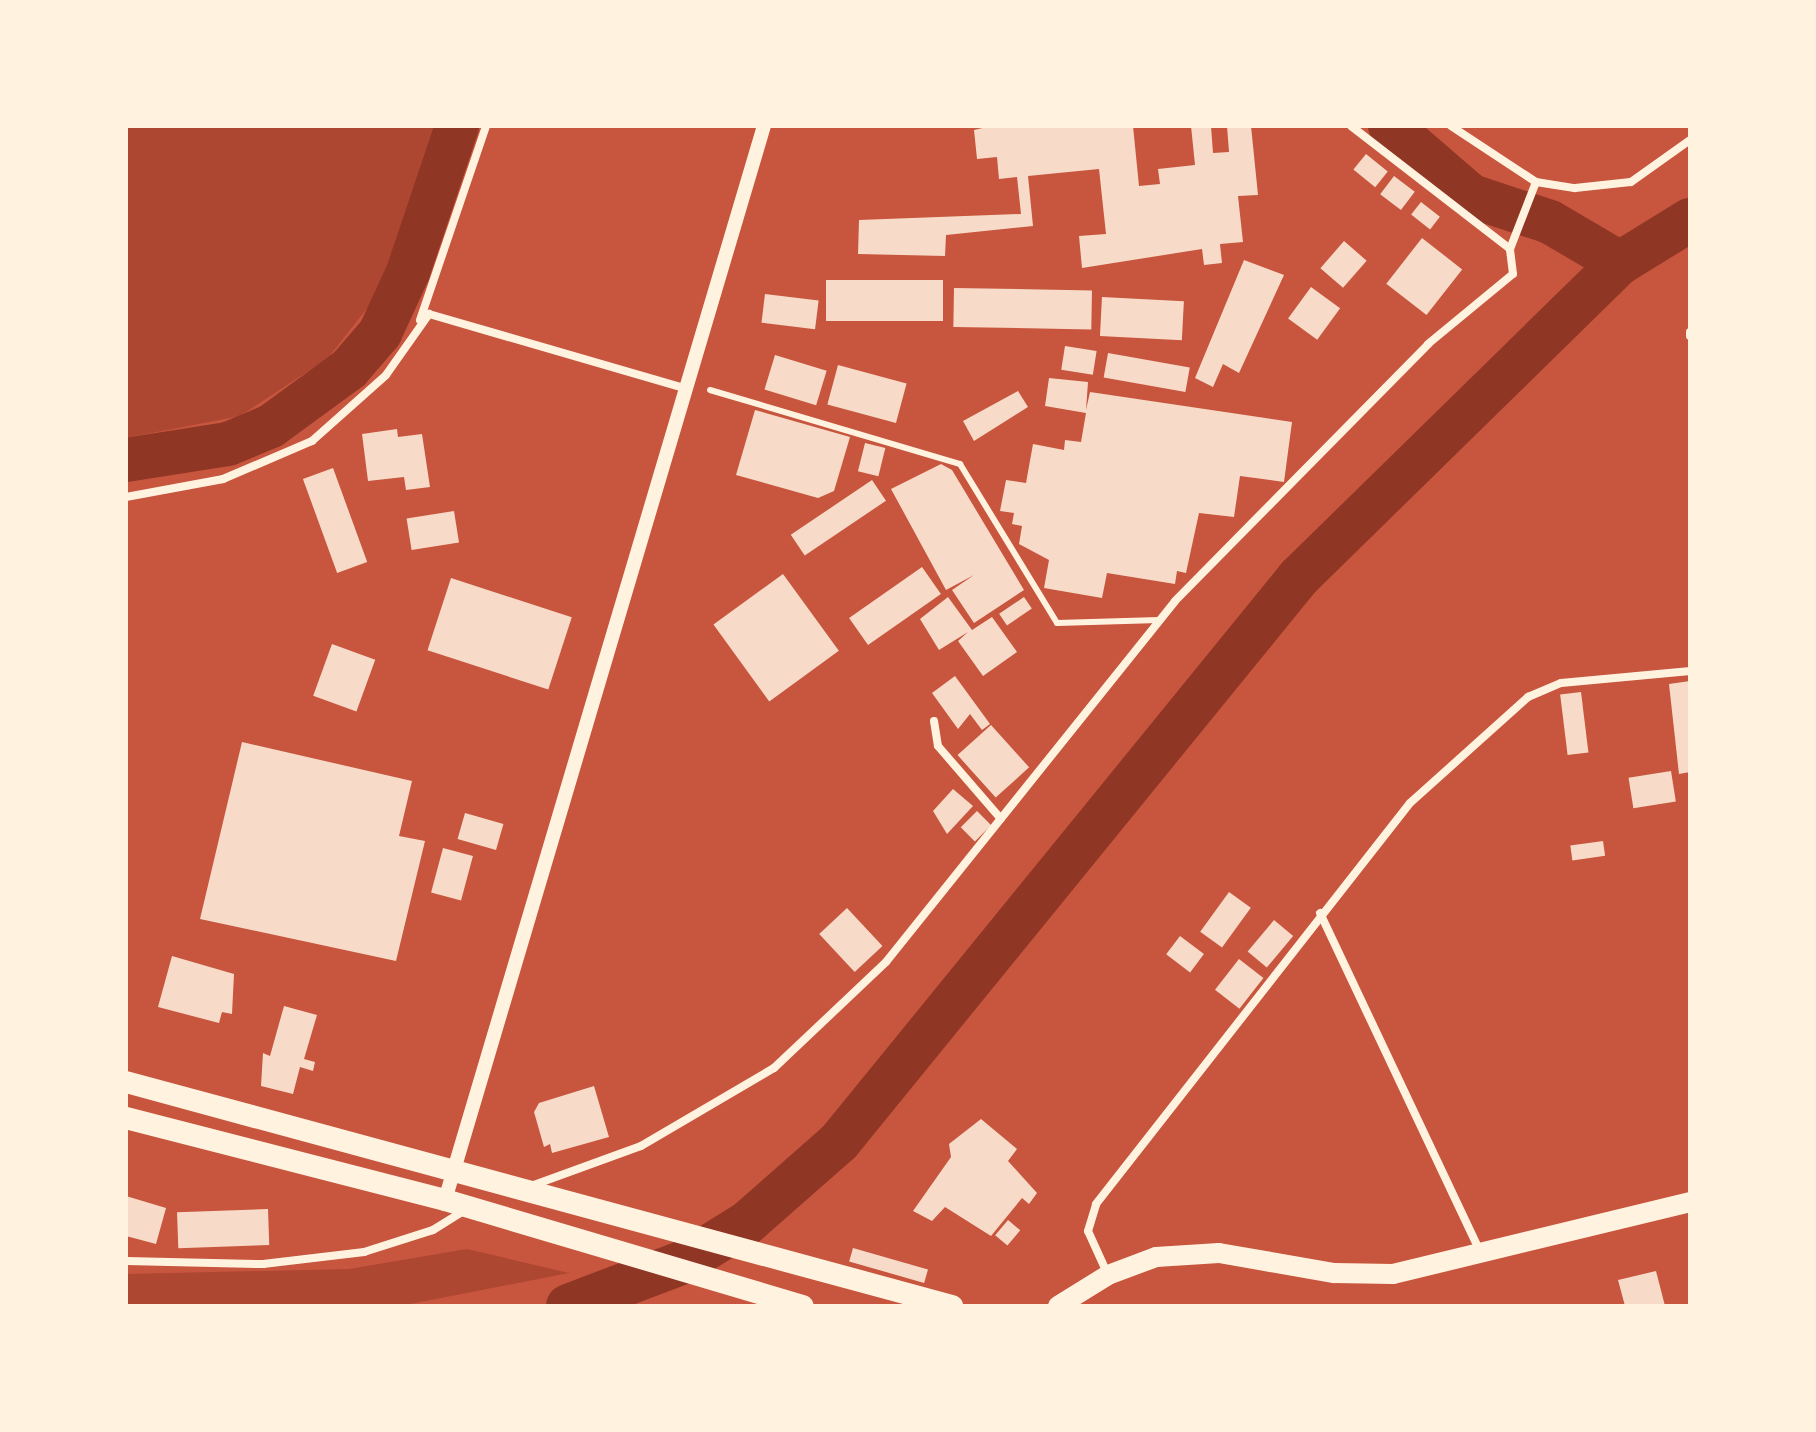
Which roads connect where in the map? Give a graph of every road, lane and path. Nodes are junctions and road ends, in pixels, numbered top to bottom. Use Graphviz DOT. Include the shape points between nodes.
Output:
graph roads {
  1 [pos="486,126"];
  2 [pos="764,126"];
  3 [pos="1351,126"];
  4 [pos="1451,126"];
  5 [pos="1690,140"];
  6 [pos="1536,182"];
  7 [pos="1511,246"];
  8 [pos="420,321"];
  9 [pos="684,388"];
  10 [pos="710,390"];
  11 [pos="126,497"];
  12 [pos="1159,620"];
  13 [pos="1690,671"];
  14 [pos="934,721"];
  15 [pos="1001,819"];
  16 [pos="1320,913"];
  17 [pos="126,1082"];
  18 [pos="126,1118"];
  19 [pos="454,1167"];
  20 [pos="534,1191"];
  21 [pos="445,1200"];
  22 [pos="1690,1202"];
  23 [pos="469,1207"];
  24 [pos="1483,1257"];
  25 [pos="126,1261"];
  26 [pos="1108,1275"];
  27 [pos="803,1306"];
  28 [pos="952,1306"];
  29 [pos="1058,1306"];
  1 -- 8 [label="street"];
  2 -- 9 [label="street"];
  3 -- 7 [label="street"];
  4 -- 6 [label="street"];
  5 -- 6 [label="street" via="1631,182 1575,188"];
  6 -- 7 [label="street"];
  7 -- 12 [label="street" via="1513,274 1428,344"];
  8 -- 9 [label="street" via="444,313"];
  8 -- 11 [label="street" via="386,375 312,441 223,479"];
  9 -- 19 [label="street"];
  10 -- 12 [label="lane" via="960,464 1057,623"];
  12 -- 15 [label="street"];
  13 -- 16 [label="street" via="1561,683 1528,697 1410,803"];
  14 -- 15 [label="street" via="938,746"];
  15 -- 20 [label="street" via="886,962 774,1068 641,1146"];
  16 -- 24 [label="street"];
  16 -- 26 [label="street" via="1096,1204 1088,1231"];
  17 -- 19 [label="highway"];
  18 -- 21 [label="highway"];
  19 -- 20 [label="highway"];
  19 -- 21 [label="street"];
  20 -- 28 [label="highway"];
  21 -- 23 [label="highway"];
  22 -- 24 [label="main road"];
  23 -- 25 [label="street" via="433,1230 364,1252 263,1264"];
  23 -- 27 [label="highway"];
  24 -- 26 [label="main road" via="1364,1275 1199,1252"];
  26 -- 29 [label="main road"];
}
